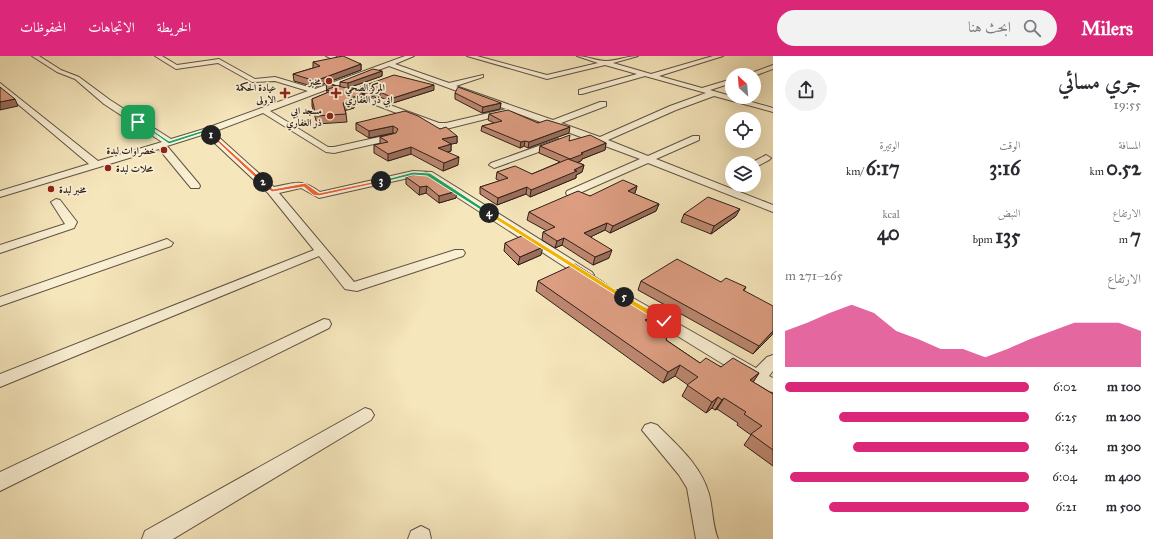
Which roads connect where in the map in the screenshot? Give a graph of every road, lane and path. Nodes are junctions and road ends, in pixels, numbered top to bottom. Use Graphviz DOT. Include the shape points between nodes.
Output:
graph roads {
  1 [pos="34,56"];
  2 [pos="158,56"];
  3 [pos="329,56"];
  4 [pos="411,56"];
  5 [pos="470,56"];
  6 [pos="580,56"];
  7 [pos="635,56"];
  8 [pos="720,56"];
  9 [pos="337,59"];
  10 [pos="388,64"];
  11 [pos="606,64"];
  12 [pos="773,67"];
  13 [pos="406,71"];
  14 [pos="761,71"];
  15 [pos="647,75"];
  16 [pos="392,76"];
  17 [pos="481,76"];
  18 [pos="725,83"];
  19 [pos="0,85"];
  20 [pos="447,86"];
  21 [pos="327,87"];
  22 [pos="703,90"];
  23 [pos="315,91"];
  24 [pos="582,92"];
  25 [pos="714,93"];
  26 [pos="773,102"];
  27 [pos="603,104"];
  28 [pos="761,107"];
  29 [pos="514,109"];
  30 [pos="263,110"];
  31 [pos="773,110"];
  32 [pos="553,123"];
  33 [pos="207,131"];
  34 [pos="582,133"];
  35 [pos="393,137"];
  36 [pos="696,138"];
  37 [pos="600,140"];
  38 [pos="165,144"];
  39 [pos="766,158"];
  40 [pos="648,159"];
  41 [pos="761,161"];
  42 [pos="98,165"];
  43 [pos="494,165"];
  44 [pos="725,183"];
  45 [pos="195,186"];
  46 [pos="719,187"];
  47 [pos="272,191"];
  48 [pos="571,193"];
  49 [pos="0,194"];
  50 [pos="56,202"];
  51 [pos="773,209"];
  52 [pos="167,243"];
  53 [pos="0,249"];
  54 [pos="321,251"];
  55 [pos="459,253"];
  56 [pos="596,281"];
  57 [pos="610,289"];
  58 [pos="0,302"];
  59 [pos="324,324"];
  60 [pos="773,361"];
  61 [pos="758,377"];
  62 [pos="0,381"];
  63 [pos="773,386"];
  64 [pos="365,415"];
  65 [pos="651,430"];
  66 [pos="0,482"];
  67 [pos="153,539"];
  68 [pos="707,539"];
  1 -- 38 [label="street" via="77,78"];
  2 -- 23 [label="street" via="176,67 222,61 254,81 274,79"];
  3 -- 9 [label="street"];
  4 -- 10 [label="street"];
  5 -- 11 [label="street" via="547,78"];
  6 -- 11 [label="street"];
  7 -- 11 [label="street"];
  8 -- 15 [label="street"];
  10 -- 13 [label="street"];
  10 -- 21 [label="street"];
  11 -- 15 [label="street"];
  12 -- 14 [label="street"];
  13 -- 16 [label="street"];
  13 -- 20 [label="street"];
  15 -- 22 [label="street"];
  15 -- 24 [label="street"];
  17 -- 20 [label="street"];
  18 -- 22 [label="street"];
  19 -- 42 [label="street"];
  20 -- 29 [label="street"];
  21 -- 23 [label="street"];
  21 -- 29 [label="street" via="352,91 438,126"];
  22 -- 25 [label="street"];
  23 -- 30 [label="street"];
  25 -- 28 [label="street"];
  25 -- 37 [label="street"];
  26 -- 28 [label="street"];
  27 -- 32 [label="street"];
  28 -- 31 [label="street"];
  29 -- 32 [label="street"];
  30 -- 33 [label="street"];
  30 -- 35 [label="street" via="326,149 334,150"];
  32 -- 34 [label="street"];
  33 -- 38 [label="street"];
  33 -- 47 [label="street"];
  34 -- 37 [label="street"];
  34 -- 43 [label="street"];
  36 -- 40 [label="street"];
  37 -- 40 [label="street"];
  38 -- 42 [label="street"];
  38 -- 45 [label="street"];
  39 -- 41 [label="street"];
  40 -- 46 [label="street"];
  40 -- 48 [label="street"];
  42 -- 49 [label="street"];
  44 -- 46 [label="street"];
  46 -- 51 [label="street"];
  47 -- 54 [label="street"];
  47 -- 56 [label="street" via="301,185 319,195 413,174 428,174"];
  50 -- 53 [label="street" via="71,222 70,226"];
  52 -- 58 [label="street"];
  54 -- 55 [label="street" via="353,287"];
  54 -- 62 [label="street"];
  57 -- 61 [label="street"];
  59 -- 66 [label="street"];
  60 -- 61 [label="street"];
  61 -- 63 [label="street"];
  64 -- 67 [label="street"];
  65 -- 68 [label="street" via="694,481 699,494 702,526"];
}
